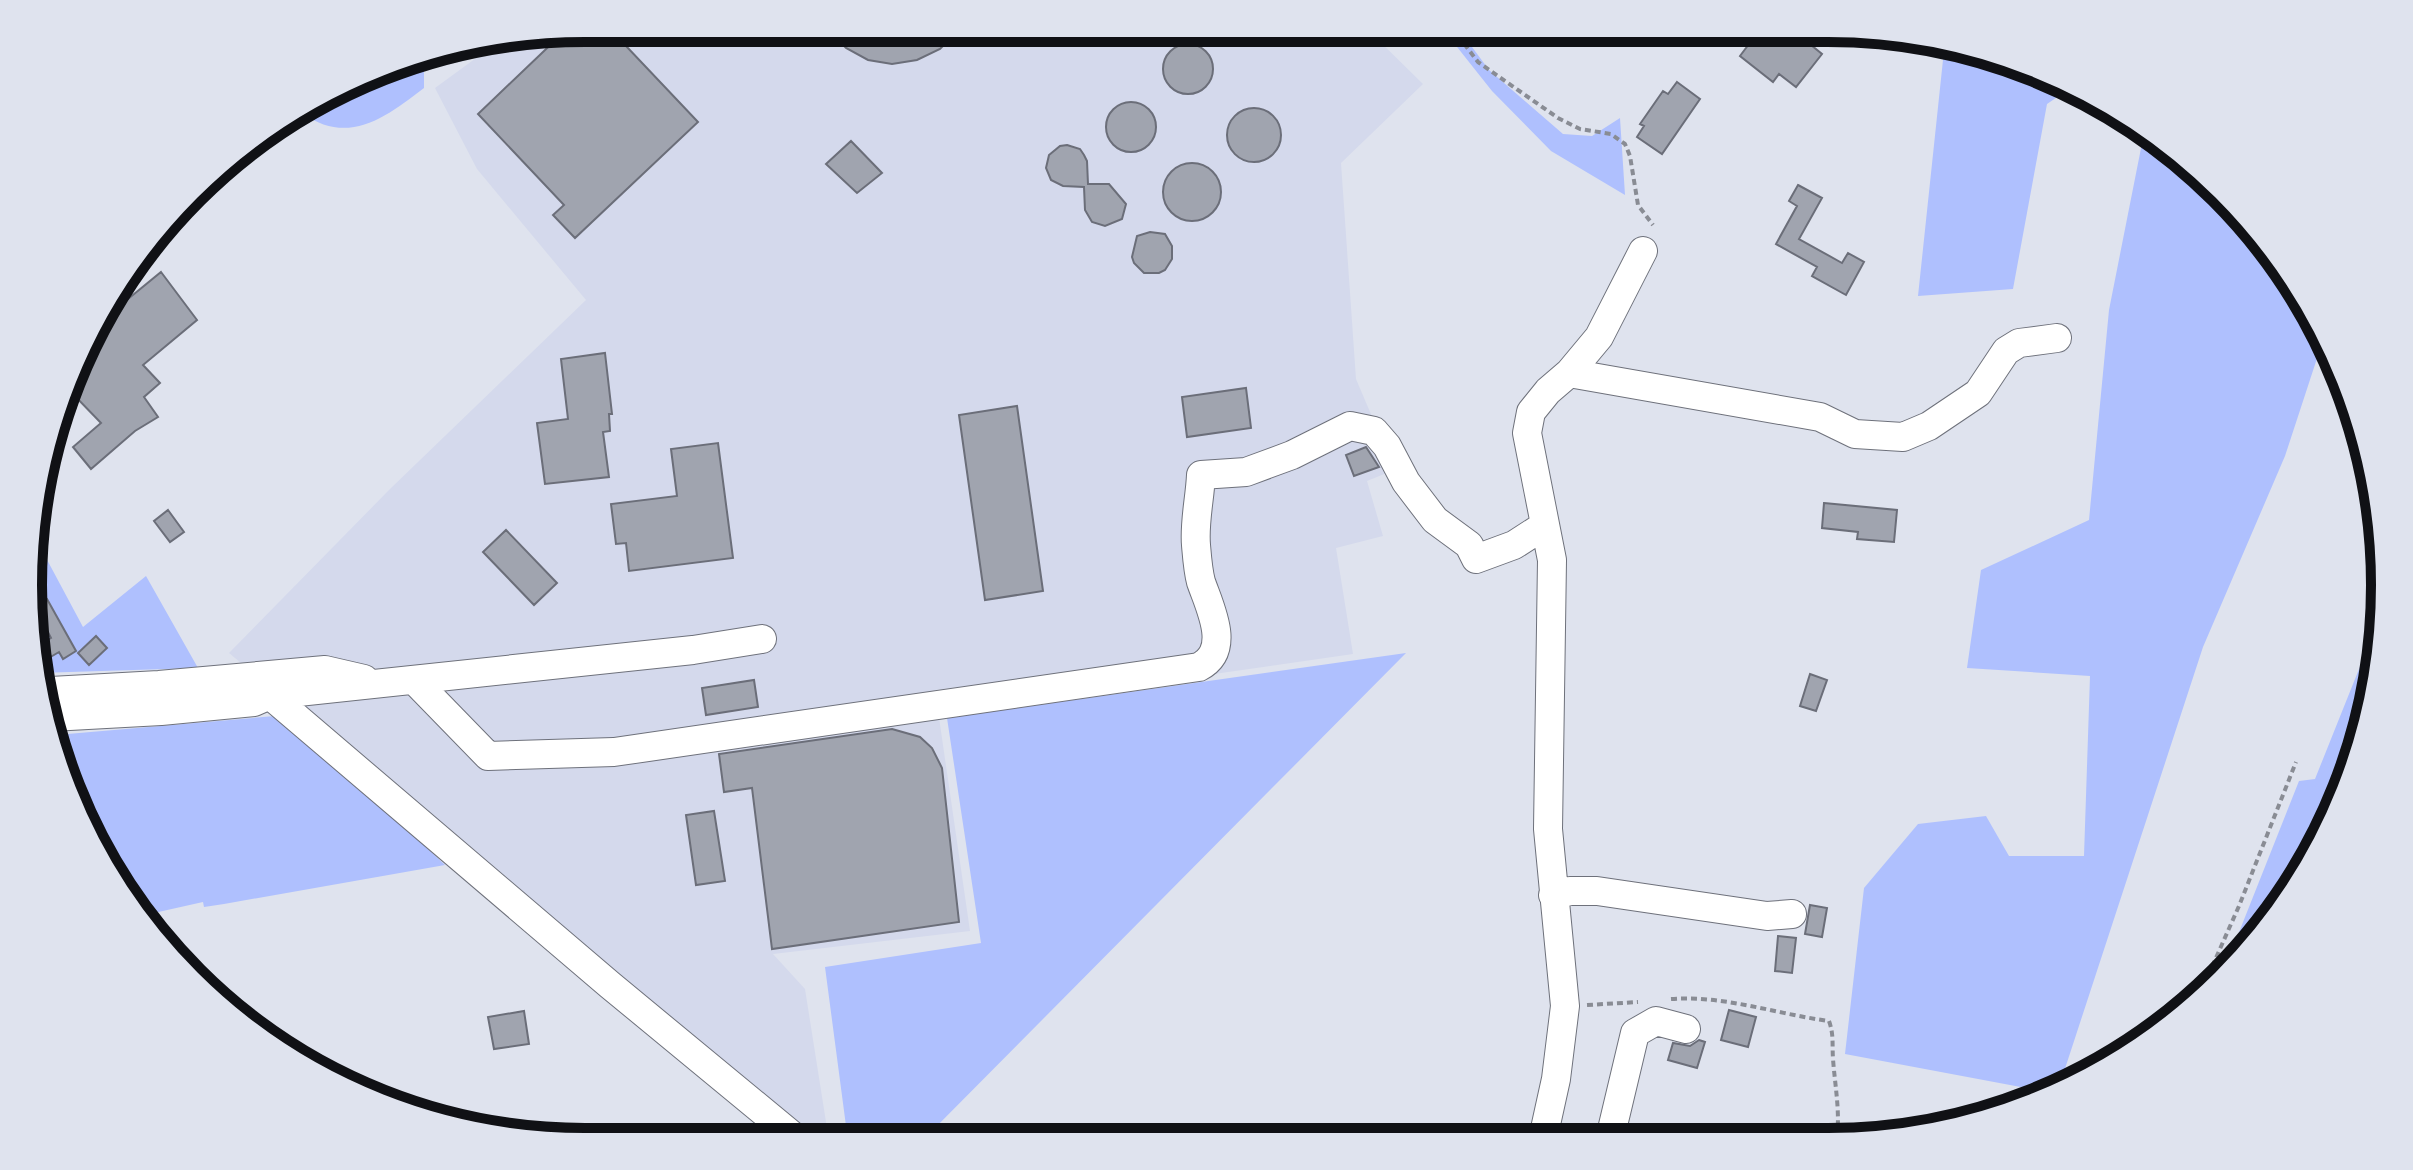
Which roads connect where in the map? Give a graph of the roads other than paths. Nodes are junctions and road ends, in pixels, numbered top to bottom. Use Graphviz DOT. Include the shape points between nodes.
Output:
graph roads {
  1 [pos="1643,251"];
  2 [pos="2057,338"];
  3 [pos="1569,373"];
  4 [pos="1545,525"];
  5 [pos="762,639"];
  6 [pos="415,681"];
  7 [pos="383,684"];
  8 [pos="52,691"];
  9 [pos="270,695"];
  10 [pos="59,717"];
  11 [pos="1553,895"];
  12 [pos="1792,914"];
  13 [pos="1686,1029"];
  14 [pos="783,1128"];
  15 [pos="1545,1128"];
  16 [pos="1612,1128"];
  1 -- 3 [label="street" via="1599,337"];
  2 -- 3 [label="street" via="2019,343 2006,351 1978,393 1903,437 1855,434 1820,417"];
  3 -- 4 [label="street" via="1531,412 1527,433"];
  4 -- 6 [label="street" via="1514,545 1476,559 1469,545 1435,520 1374,431 1350,426 1246,472 1201,475 1195,541 1217,635 1209,662 1199,667 614,752 488,756"];
  4 -- 11 [label="street" via="1552,574 1548,829"];
  5 -- 6 [label="street"];
  6 -- 7 [label="street"];
  7 -- 8 [label="street" via="325,670"];
  7 -- 9 [label="street"];
  9 -- 10 [label="street" via="254,702"];
  9 -- 14 [label="street"];
  11 -- 12 [label="street" via="1597,891 1767,916"];
  11 -- 15 [label="street" via="1565,1006"];
  13 -- 16 [label="street" via="1656,1021 1635,1033"];
}
